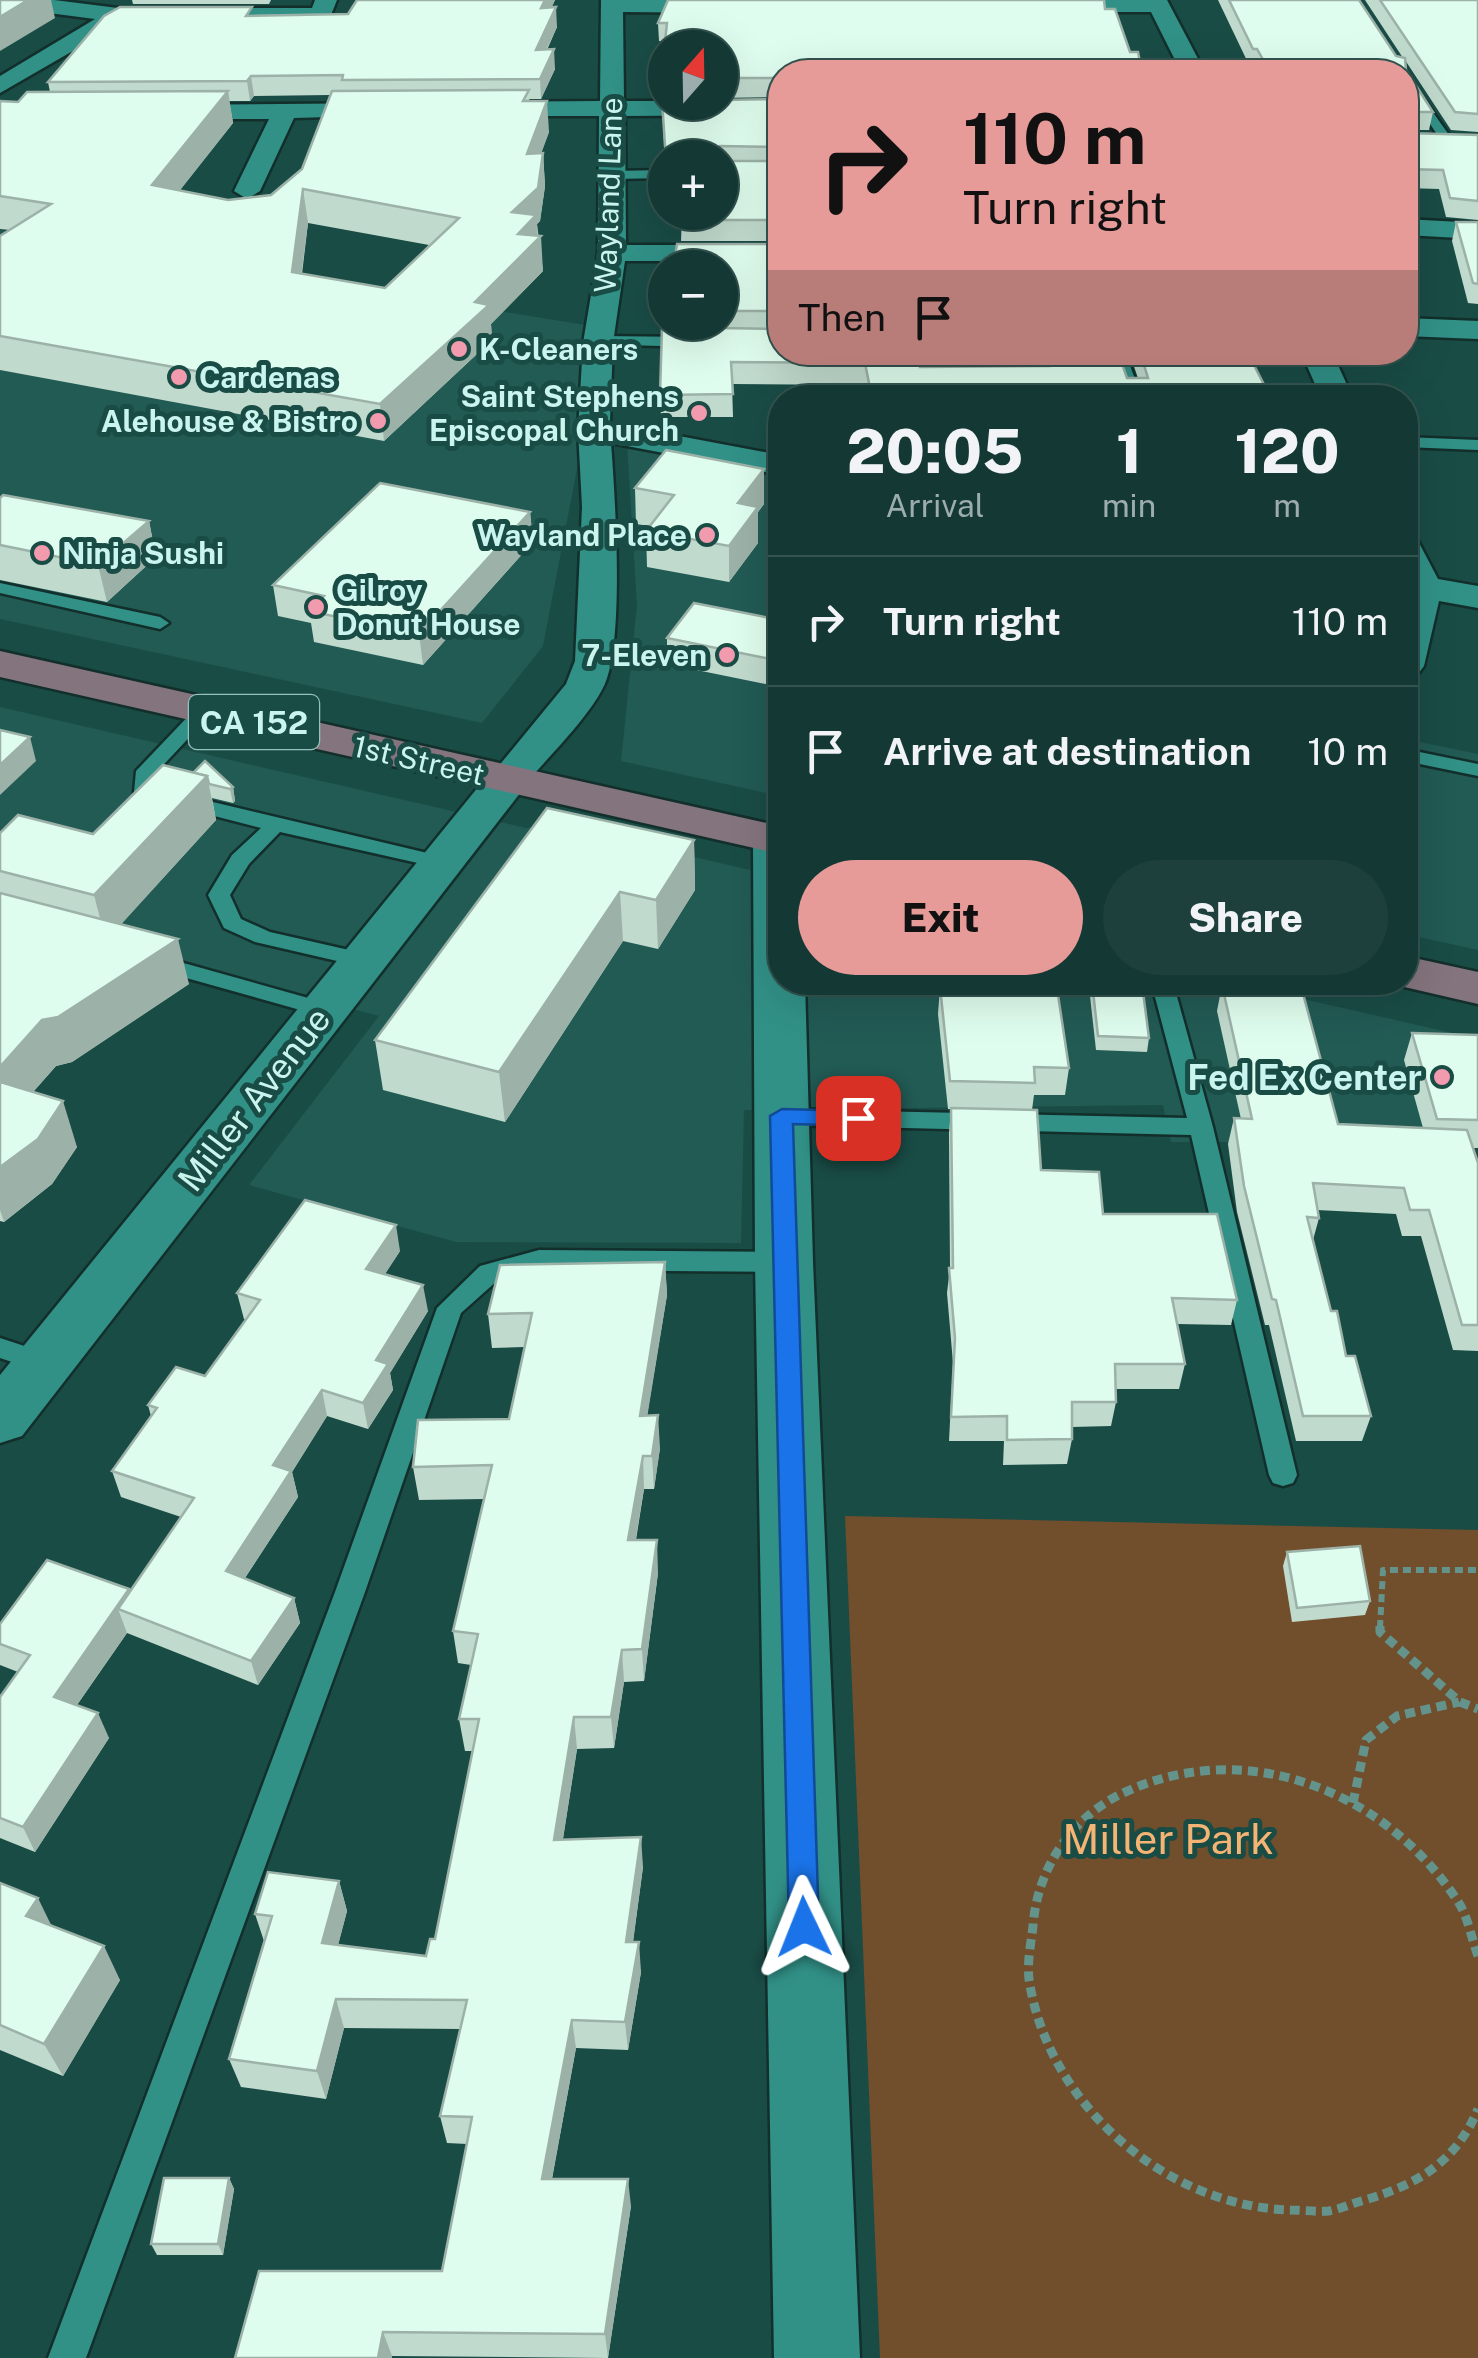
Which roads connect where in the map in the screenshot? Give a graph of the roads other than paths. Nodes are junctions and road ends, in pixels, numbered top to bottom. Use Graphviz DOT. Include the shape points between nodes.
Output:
graph roads {
  1 [pos="2,0"];
  2 [pos="326,0"];
  3 [pos="612,3"];
  4 [pos="1158,3"];
  5 [pos="1020,5"];
  6 [pos="762,6"];
  7 [pos="118,15"];
  8 [pos="1186,60"];
  9 [pos="0,86"];
  10 [pos="1418,97"];
  11 [pos="612,108"];
  12 [pos="768,108"];
  13 [pos="422,110"];
  14 [pos="460,110"];
  15 [pos="286,111"];
  16 [pos="133,112"];
  17 [pos="1420,142"];
  18 [pos="1448,142"];
  19 [pos="1478,144"];
  20 [pos="648,174"];
  21 [pos="612,175"];
  22 [pos="247,191"];
  23 [pos="1418,228"];
  24 [pos="1478,231"];
  25 [pos="612,253"];
  26 [pos="768,253"];
  27 [pos="1418,328"];
  28 [pos="1478,330"];
  29 [pos="598,342"];
  30 [pos="708,342"];
  31 [pos="594,430"];
  32 [pos="1418,443"];
  33 [pos="1478,445"];
  34 [pos="768,463"];
  35 [pos="1418,587"];
  36 [pos="0,588"];
  37 [pos="1478,597"];
  38 [pos="160,623"];
  39 [pos="0,664"];
  40 [pos="204,711"];
  41 [pos="1418,758"];
  42 [pos="1478,770"];
  43 [pos="508,780"];
  44 [pos="276,826"];
  45 [pos="768,838"];
  46 [pos="440,862"];
  47 [pos="131,956"];
  48 [pos="364,960"];
  49 [pos="1418,975"];
  50 [pos="1478,988"];
  51 [pos="780,995"];
  52 [pos="1166,995"];
  53 [pos="326,1010"];
  54 [pos="782,1116"];
  55 [pos="1201,1126"];
  56 [pos="784,1262"];
  57 [pos="23,1355"];
  58 [pos="0,1420"];
  59 [pos="1283,1475"];
  60 [pos="66,2358"];
  61 [pos="817,2358"];
  1 -- 7 [label="street"];
  2 -- 7 [label="street" via="321,14"];
  3 -- 6 [label="street"];
  3 -- 11 [label="street, Wayland Lane"];
  4 -- 5 [label="street"];
  4 -- 8 [label="street"];
  7 -- 9 [label="street"];
  10 -- 18 [label="lane"];
  11 -- 12 [label="street"];
  11 -- 14 [label="street"];
  11 -- 21 [label="street, Wayland Lane"];
  13 -- 15 [label="street"];
  15 -- 16 [label="street"];
  15 -- 22 [label="street"];
  17 -- 18 [label="street"];
  18 -- 19 [label="street"];
  20 -- 21 [label="lane"];
  21 -- 25 [label="street, Wayland Lane"];
  23 -- 24 [label="street"];
  25 -- 26 [label="street"];
  25 -- 29 [label="street, Wayland Lane"];
  27 -- 28 [label="street"];
  29 -- 30 [label="lane"];
  29 -- 31 [label="street, Wayland Lane"];
  31 -- 34 [label="street"];
  31 -- 43 [label="street, Wayland Lane" via="594,661 584,687"];
  32 -- 33 [label="lane"];
  35 -- 37 [label="street"];
  36 -- 38 [label="lane"];
  39 -- 40 [label="main road, 1st Street / CA 152"];
  40 -- 43 [label="main road, 1st Street / CA 152"];
  40 -- 44 [label="lane" via="143,776 144,792"];
  41 -- 42 [label="lane"];
  43 -- 45 [label="main road, 1st Street / CA 152"];
  43 -- 46 [label="street, Miller Avenue"];
  44 -- 46 [label="lane"];
  44 -- 48 [label="lane" via="240,860 219,895 232,923 263,937"];
  46 -- 48 [label="street, Miller Avenue"];
  47 -- 53 [label="lane"];
  48 -- 53 [label="street, Miller Avenue"];
  49 -- 50 [label="main road"];
  51 -- 54 [label="street"];
  52 -- 55 [label="lane"];
  53 -- 57 [label="street, Miller Avenue"];
  54 -- 55 [label="lane"];
  54 -- 56 [label="street"];
  55 -- 59 [label="lane"];
  56 -- 60 [label="lane" via="539,1260 490,1272 450,1308"];
  56 -- 61 [label="street"];
  57 -- 58 [label="street, Miller Avenue"];
}
